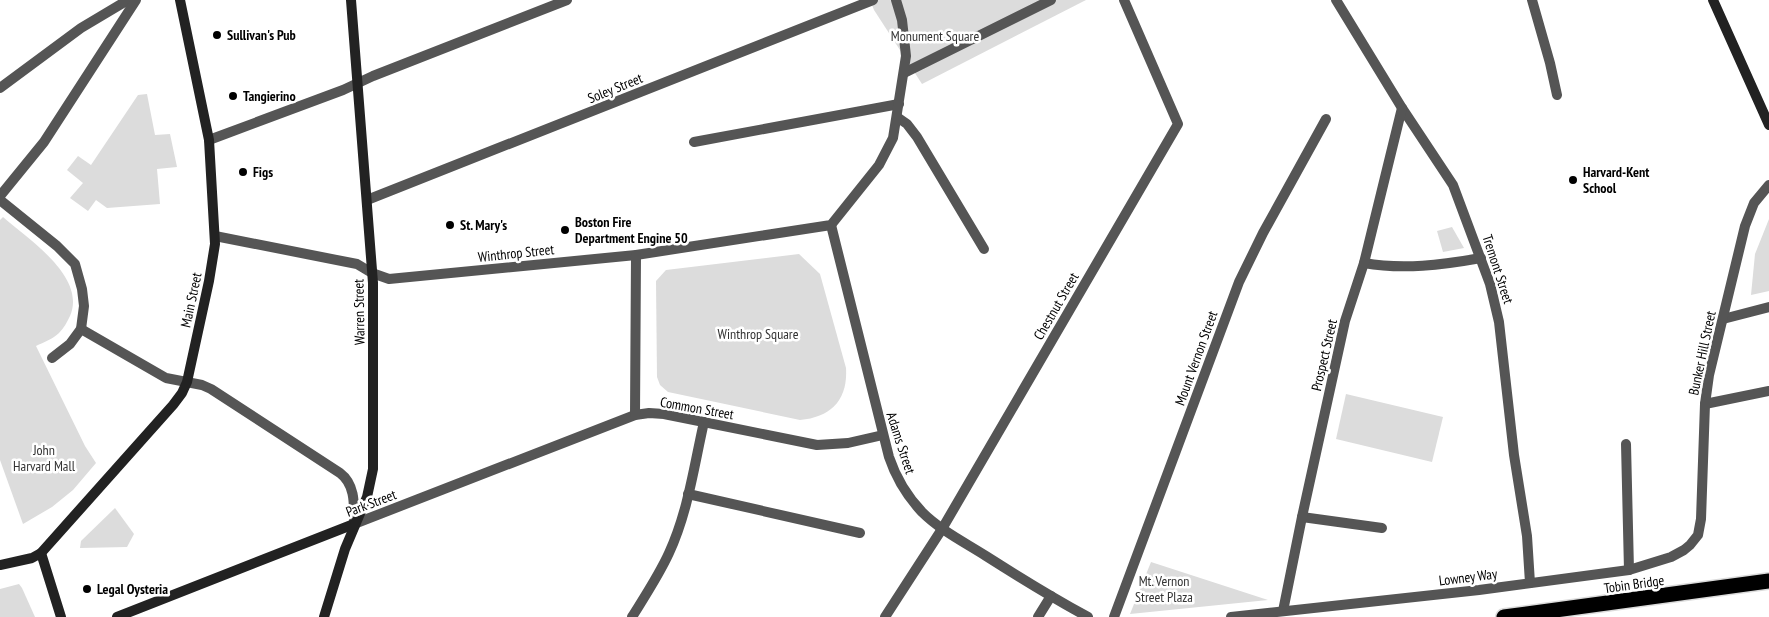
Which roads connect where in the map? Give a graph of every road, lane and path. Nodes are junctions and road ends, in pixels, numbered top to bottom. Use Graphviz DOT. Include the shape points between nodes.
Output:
graph roads {
  1 [pos="128,0"];
  2 [pos="136,0"];
  3 [pos="180,0"];
  4 [pos="351,0"];
  5 [pos="567,0"];
  6 [pos="873,0"];
  7 [pos="896,0"];
  8 [pos="1050,0"];
  9 [pos="1124,0"];
  10 [pos="1336,0"];
  11 [pos="1532,0"];
  12 [pos="1712,0"];
  13 [pos="904,73"];
  14 [pos="358,82"];
  15 [pos="0,88"];
  16 [pos="1557,95"];
  17 [pos="899,104"];
  18 [pos="1402,108"];
  19 [pos="897,117"];
  20 [pos="1326,119"];
  21 [pos="1769,125"];
  22 [pos="209,140"];
  23 [pos="694,142"];
  24 [pos="1769,186"];
  25 [pos="0,196"];
  26 [pos="0,200"];
  27 [pos="367,200"];
  28 [pos="831,225"];
  29 [pos="215,236"];
  30 [pos="984,249"];
  31 [pos="636,255"];
  32 [pos="1481,258"];
  33 [pos="1364,263"];
  34 [pos="372,273"];
  35 [pos="1769,307"];
  36 [pos="1723,319"];
  37 [pos="81,329"];
  38 [pos="52,358"];
  39 [pos="187,382"];
  40 [pos="1769,391"];
  41 [pos="1705,404"];
  42 [pos="635,416"];
  43 [pos="704,422"];
  44 [pos="883,435"];
  45 [pos="1626,444"];
  46 [pos="688,494"];
  47 [pos="1302,517"];
  48 [pos="354,524"];
  49 [pos="1382,528"];
  50 [pos="942,529"];
  51 [pos="860,533"];
  52 [pos="1698,535"];
  53 [pos="41,553"];
  54 [pos="0,565"];
  55 [pos="1629,570"];
  56 [pos="1769,582"];
  57 [pos="1530,583"];
  58 [pos="1051,596"];
  59 [pos="1283,611"];
  60 [pos="61,617"];
  61 [pos="118,617"];
  62 [pos="324,617"];
  63 [pos="632,617"];
  64 [pos="885,617"];
  65 [pos="1038,617"];
  66 [pos="1088,617"];
  67 [pos="1114,617"];
  68 [pos="1231,617"];
  69 [pos="1504,617"];
  70 [pos="1508,617"];
  1 -- 15 [label="street" via="81,28"];
  2 -- 25 [label="street" via="44,142"];
  3 -- 22 [label="main road, Main Street"];
  4 -- 14 [label="main road, Warren Street"];
  5 -- 14 [label="street"];
  6 -- 27 [label="street, Soley Street"];
  7 -- 13 [label="street" via="905,38"];
  8 -- 13 [label="street"];
  9 -- 50 [label="street, Chestnut Street" via="1178,124"];
  10 -- 18 [label="street, Tremont Street"];
  11 -- 16 [label="street"];
  12 -- 21 [label="main road"];
  13 -- 17 [label="street"];
  14 -- 22 [label="street"];
  14 -- 27 [label="main road, Warren Street"];
  17 -- 19 [label="street"];
  17 -- 23 [label="street"];
  18 -- 32 [label="street, Tremont Street" via="1453,185"];
  18 -- 33 [label="street, Prospect Street"];
  19 -- 28 [label="street" via="885,156"];
  19 -- 30 [label="street" via="917,137"];
  20 -- 67 [label="street, Mount Vernon Street" via="1239,282"];
  22 -- 29 [label="main road, Main Street"];
  24 -- 36 [label="street, Bunker Hill Street" via="1754,203 1745,226"];
  26 -- 37 [label="street" via="75,264 84,306"];
  27 -- 34 [label="main road, Warren Street"];
  28 -- 31 [label="street, Winthrop Street"];
  28 -- 44 [label="street, Adams Street"];
  29 -- 34 [label="street, Winthrop Street" via="357,264"];
  29 -- 39 [label="main road, Main Street" via="215,252"];
  31 -- 34 [label="street, Winthrop Street" via="399,279"];
  31 -- 42 [label="street"];
  32 -- 33 [label="street" via="1445,265"];
  32 -- 57 [label="street, Tremont Street" via="1499,322 1527,536"];
  33 -- 47 [label="street, Prospect Street" via="1345,321"];
  34 -- 48 [label="main road, Warren Street" via="373,470 367,498"];
  35 -- 36 [label="street"];
  36 -- 41 [label="street, Bunker Hill Street"];
  37 -- 38 [label="street" via="70,344"];
  37 -- 39 [label="street" via="166,378"];
  39 -- 48 [label="street" via="211,389 344,476 353,495"];
  39 -- 53 [label="main road, Main Street" via="173,405"];
  40 -- 41 [label="street"];
  41 -- 52 [label="street, Bunker Hill Street" via="1702,519"];
  42 -- 43 [label="street, Common Street" via="664,414"];
  42 -- 48 [label="street, Park Street"];
  43 -- 44 [label="street, Common Street" via="817,444 848,443"];
  43 -- 46 [label="street"];
  44 -- 50 [label="street, Adams Street" via="894,473 902,487 924,514"];
  45 -- 55 [label="street"];
  46 -- 51 [label="street"];
  46 -- 63 [label="street" via="669,553"];
  47 -- 49 [label="street"];
  47 -- 59 [label="street, Prospect Street"];
  48 -- 61 [label="main road, Park Street"];
  48 -- 62 [label="main road, Warren Street"];
  50 -- 58 [label="street, Adams Street"];
  50 -- 64 [label="street, Chestnut Street"];
  52 -- 55 [label="street, Lowney Way" via="1680,553"];
  53 -- 54 [label="main road"];
  53 -- 60 [label="main road"];
  55 -- 57 [label="street, Lowney Way"];
  56 -- 69 [label="highway, Tobin Bridge"];
  56 -- 70 [label="highway, Tobin Bridge"];
  57 -- 59 [label="street, Lowney Way"];
  58 -- 65 [label="street"];
  58 -- 66 [label="street"];
  59 -- 68 [label="street, Lowney Way"];
}
